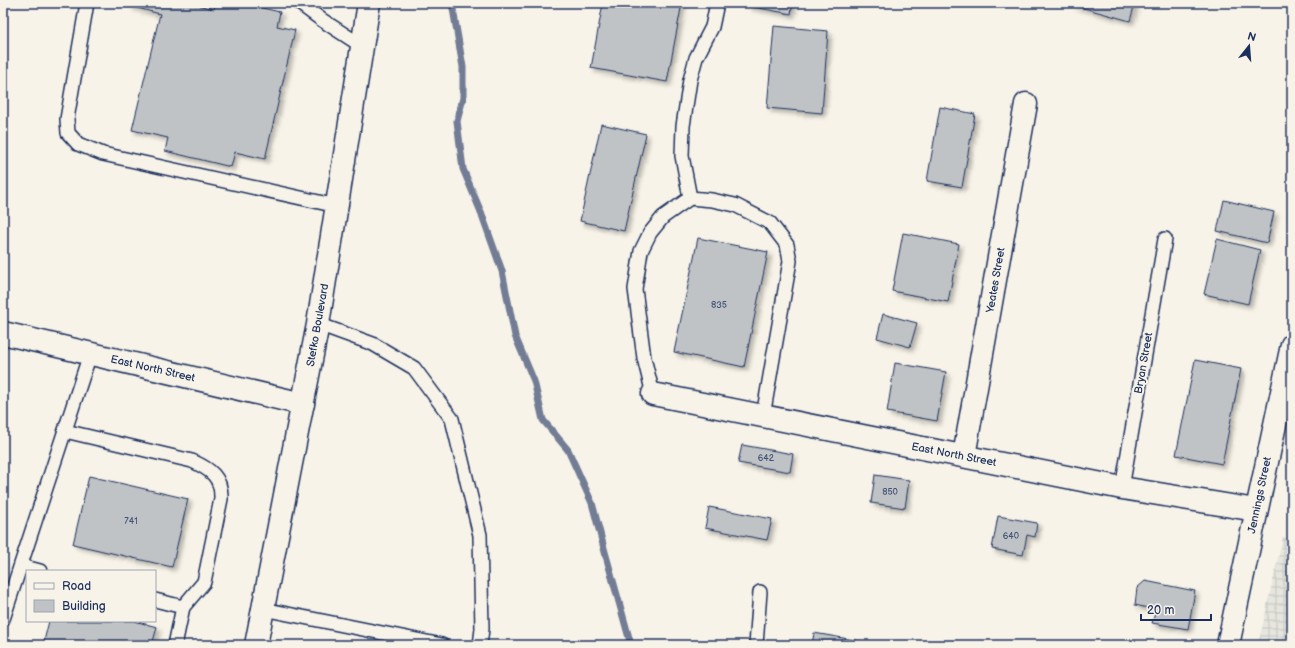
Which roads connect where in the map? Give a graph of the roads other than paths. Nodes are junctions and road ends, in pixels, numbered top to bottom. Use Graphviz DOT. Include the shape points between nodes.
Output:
graph roads {
  1 [pos="87,3"];
  2 [pos="299,3"];
  3 [pos="369,3"];
  4 [pos="717,3"];
  5 [pos="362,46"];
  6 [pos="1026,104"];
  7 [pos="690,198"];
  8 [pos="337,206"];
  9 [pos="1165,239"];
  10 [pos="318,324"];
  11 [pos="3,333"];
  12 [pos="1292,345"];
  13 [pos="90,354"];
  14 [pos="653,394"];
  15 [pos="303,404"];
  16 [pos="763,416"];
  17 [pos="65,431"];
  18 [pos="964,456"];
  19 [pos="1122,488"];
  20 [pos="1256,510"];
  21 [pos="20,566"];
  22 [pos="36,570"];
  23 [pos="760,592"];
  24 [pos="156,600"];
  25 [pos="182,607"];
  26 [pos="263,609"];
  27 [pos="3,619"];
  28 [pos="175,645"];
  29 [pos="256,645"];
  30 [pos="442,645"];
  31 [pos="480,645"];
  32 [pos="756,645"];
  33 [pos="1228,645"];
  1 -- 8 [label="lane" via="67,119 68,133 78,144 103,154"];
  2 -- 5 [label="lane"];
  3 -- 5 [label="street, Stefko Boulevard"];
  4 -- 7 [label="lane" via="712,27 696,58 683,126 682,156"];
  5 -- 8 [label="street, Stefko Boulevard"];
  6 -- 18 [label="street, Yeates Street"];
  7 -- 14 [label="lane" via="663,217 650,233 641,251 635,289 644,358"];
  7 -- 16 [label="lane" via="735,205 770,223 787,245 790,261"];
  8 -- 10 [label="street, Stefko Boulevard"];
  9 -- 19 [label="lane, Bryan Street"];
  10 -- 15 [label="street, Stefko Boulevard"];
  10 -- 31 [label="lane" via="373,344 414,368 452,419 480,535"];
  11 -- 13 [label="street, East North Street"];
  12 -- 20 [label="street, Jennings Street"];
  13 -- 15 [label="street, East North Street"];
  13 -- 17 [label="lane"];
  14 -- 16 [label="street, East North Street"];
  15 -- 26 [label="street, Stefko Boulevard"];
  16 -- 18 [label="street, East North Street"];
  17 -- 21 [label="lane"];
  17 -- 25 [label="lane" via="192,461 204,466 216,477 222,488 221,498 204,582"];
  18 -- 19 [label="street, East North Street"];
  19 -- 20 [label="street, East North Street"];
  20 -- 33 [label="street, Jennings Street"];
  21 -- 22 [label="lane"];
  21 -- 27 [label="lane"];
  23 -- 32 [label="lane"];
  24 -- 25 [label="lane"];
  25 -- 28 [label="lane"];
  26 -- 29 [label="street, Stefko Boulevard"];
  26 -- 30 [label="lane"];
}
